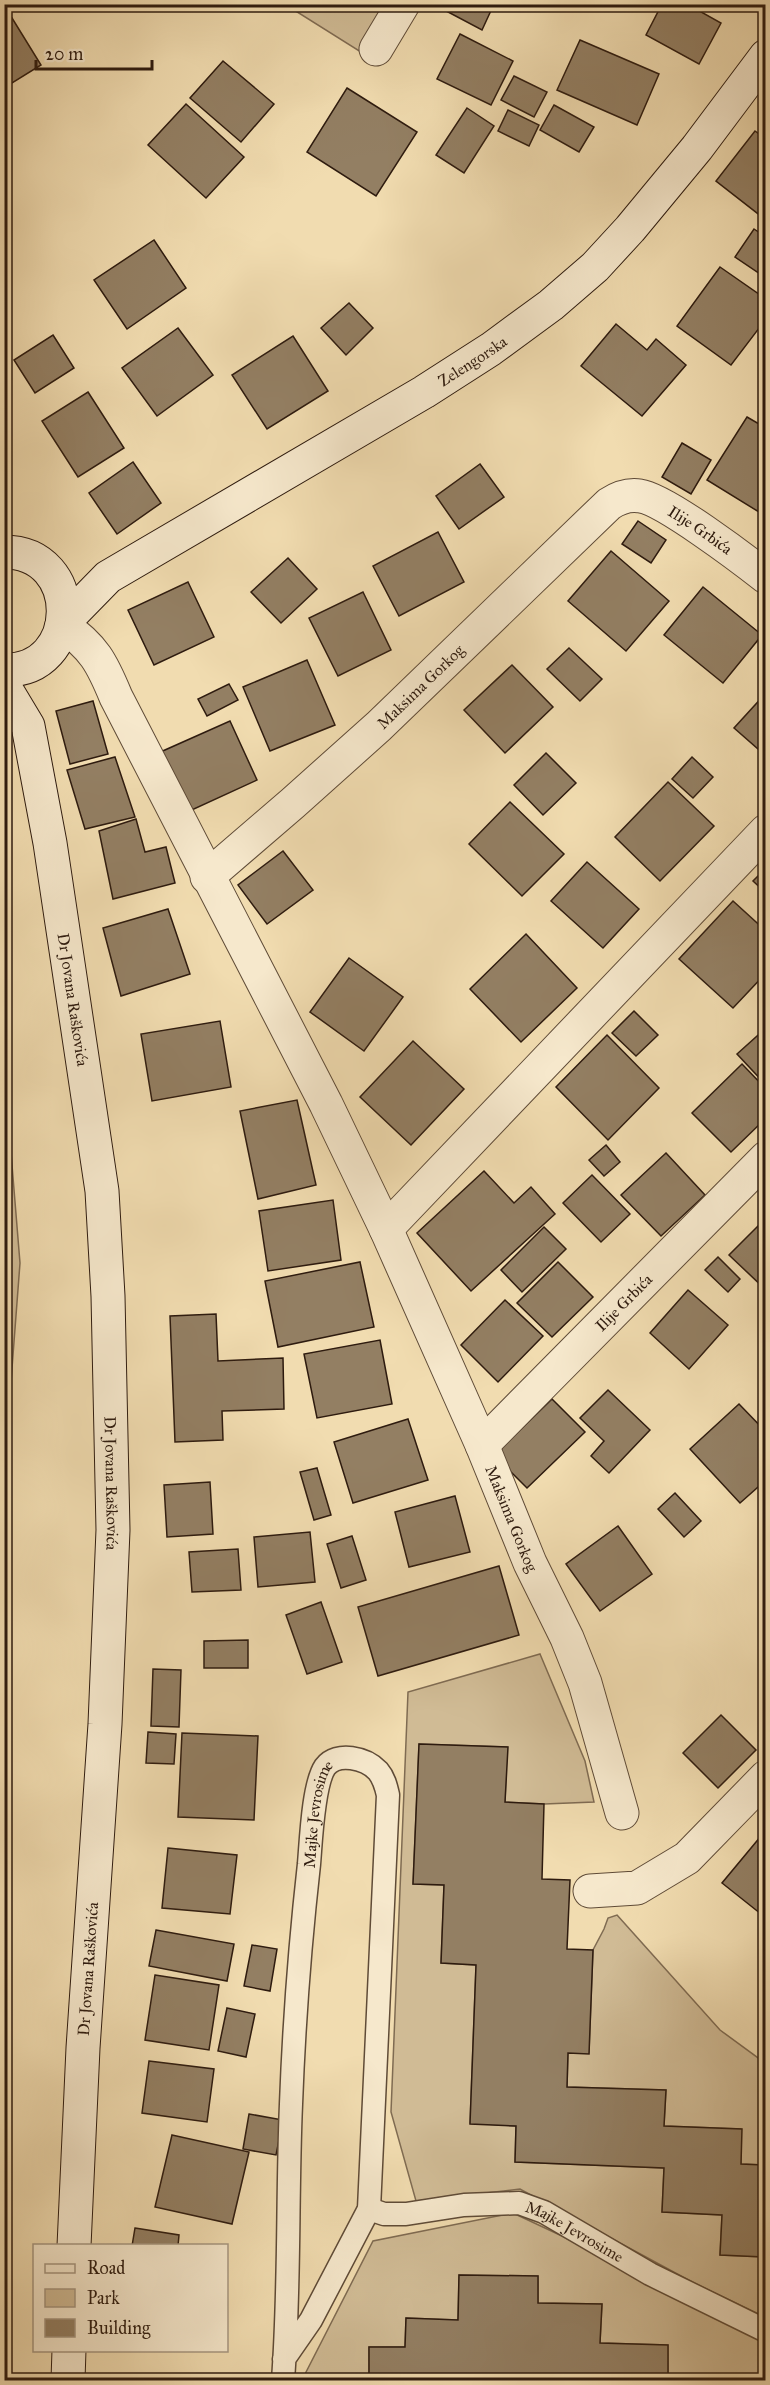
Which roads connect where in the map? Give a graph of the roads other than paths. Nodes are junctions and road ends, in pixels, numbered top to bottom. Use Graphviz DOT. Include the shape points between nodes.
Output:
graph roads {
  1 [pos="403,4"];
  2 [pos="376,49"];
  3 [pos="765,56"];
  4 [pos="631,495"];
  5 [pos="8,548"];
  6 [pos="763,570"];
  7 [pos="54,578"];
  8 [pos="105,580"];
  9 [pos="63,624"];
  10 [pos="45,655"];
  11 [pos="4,670"];
  12 [pos="4,686"];
  13 [pos="28,726"];
  14 [pos="765,831"];
  15 [pos="207,877"];
  16 [pos="765,1158"];
  17 [pos="386,1228"];
  18 [pos="482,1445"];
  19 [pos="765,1777"];
  20 [pos="622,1813"];
  21 [pos="590,1891"];
  22 [pos="369,2210"];
  23 [pos="74,2244"];
  24 [pos="765,2331"];
  25 [pos="69,2352"];
  26 [pos="284,2370"];
  27 [pos="68,2380"];
  1 -- 2 [label="street"];
  3 -- 8 [label="street, Zelengorska" via="630,229 551,306 424,392"];
  4 -- 6 [label="street, Ilije Grbića" via="651,499 673,511"];
  4 -- 15 [label="street, Maksima Gorkog" via="609,504 379,726"];
  5 -- 7 [label="street" via="44,566"];
  7 -- 8 [label="street"];
  7 -- 9 [label="street" via="64,601"];
  8 -- 9 [label="street, Zelengorska"];
  9 -- 10 [label="street, Zelengorska"];
  9 -- 15 [label="street, Maksima Gorkog" via="89,646 107,674"];
  10 -- 11 [label="street" via="23,668"];
  10 -- 13 [label="street, Dr Jovana Raškovića" via="34,676"];
  12 -- 13 [label="street, Dr Jovana Raškovića"];
  13 -- 23 [label="street, Dr Jovana Raškovića" via="77,1009 102,1191 108,1296 113,1530"];
  14 -- 17 [label="street"];
  15 -- 17 [label="street, Maksima Gorkog"];
  16 -- 18 [label="street, Ilije Grbića"];
  17 -- 18 [label="street, Maksima Gorkog"];
  18 -- 20 [label="street, Maksima Gorkog" via="585,1683"];
  19 -- 21 [label="street" via="687,1858 637,1888"];
  22 -- 24 [label="lane, Majke Jevrosime" via="406,2214 464,2205 519,2203 544,2212 650,2274"];
  22 -- 26 [label="lane, Majke Jevrosime"];
  22 -- 26 [label="lane, Majke Jevrosime" via="388,1795 385,1781 376,1769 356,1758 340,1757 327,1765 320,1777 304,1905 291,2103"];
  25 -- 27 [label="street"];
}
